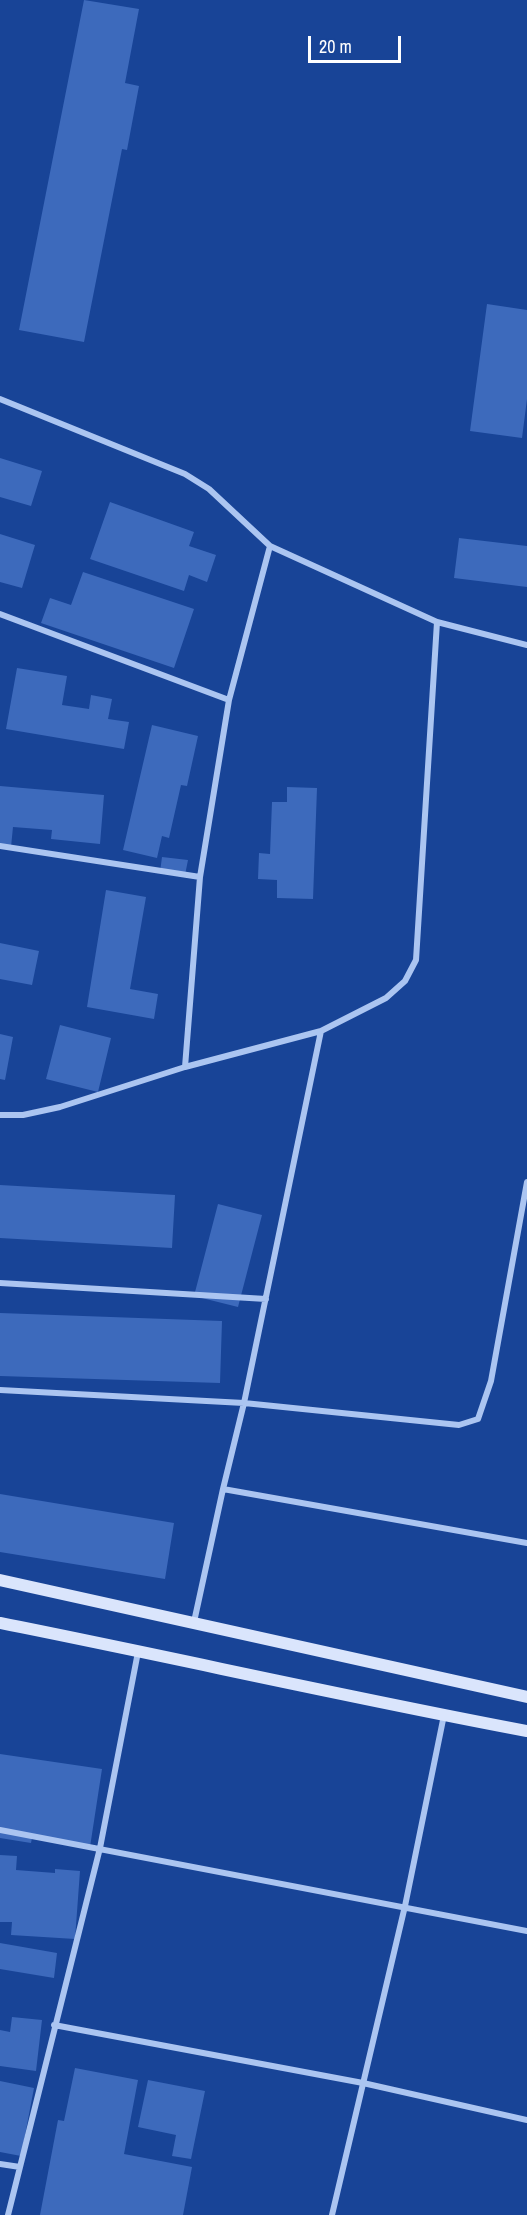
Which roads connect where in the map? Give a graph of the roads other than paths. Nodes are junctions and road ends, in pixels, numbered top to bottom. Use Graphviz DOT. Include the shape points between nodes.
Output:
graph roads {
  1 [pos="0,399"];
  2 [pos="270,546"];
  3 [pos="0,614"];
  4 [pos="437,622"];
  5 [pos="527,645"];
  6 [pos="229,700"];
  7 [pos="0,846"];
  8 [pos="200,877"];
  9 [pos="321,1031"];
  10 [pos="185,1068"];
  11 [pos="0,1115"];
  12 [pos="527,1182"];
  13 [pos="0,1283"];
  14 [pos="266,1299"];
  15 [pos="0,1390"];
  16 [pos="244,1403"];
  17 [pos="223,1488"];
  18 [pos="527,1543"];
  19 [pos="0,1580"];
  20 [pos="194,1622"];
  21 [pos="0,1623"];
  22 [pos="139,1651"];
  23 [pos="527,1696"];
  24 [pos="444,1715"];
  25 [pos="527,1731"];
  26 [pos="0,1830"];
  27 [pos="100,1848"];
  28 [pos="405,1906"];
  29 [pos="527,1931"];
  30 [pos="54,2025"];
  31 [pos="363,2083"];
  32 [pos="527,2120"];
  33 [pos="0,2164"];
  34 [pos="20,2167"];
  35 [pos="8,2215"];
  36 [pos="332,2215"];
  1 -- 2 [label="street" via="185,474 209,489"];
  2 -- 4 [label="street"];
  2 -- 6 [label="street"];
  3 -- 6 [label="street"];
  4 -- 5 [label="street"];
  4 -- 9 [label="street" via="416,960 405,981 386,998"];
  6 -- 8 [label="street"];
  7 -- 8 [label="street"];
  8 -- 10 [label="street"];
  9 -- 10 [label="street"];
  9 -- 14 [label="street"];
  10 -- 11 [label="street" via="60,1107 23,1115"];
  12 -- 16 [label="street" via="491,1381 478,1419 459,1425"];
  13 -- 14 [label="street"];
  14 -- 16 [label="street"];
  15 -- 16 [label="street"];
  16 -- 17 [label="street"];
  17 -- 18 [label="street"];
  17 -- 20 [label="street"];
  19 -- 20 [label="main road"];
  20 -- 23 [label="main road"];
  21 -- 22 [label="main road"];
  22 -- 24 [label="main road"];
  22 -- 27 [label="street"];
  24 -- 25 [label="main road"];
  24 -- 28 [label="street"];
  26 -- 27 [label="street"];
  27 -- 28 [label="street"];
  27 -- 30 [label="street"];
  28 -- 29 [label="street"];
  28 -- 31 [label="street"];
  30 -- 31 [label="street"];
  30 -- 34 [label="street"];
  31 -- 32 [label="street"];
  31 -- 36 [label="street"];
  33 -- 34 [label="street"];
  34 -- 35 [label="street"];
}
